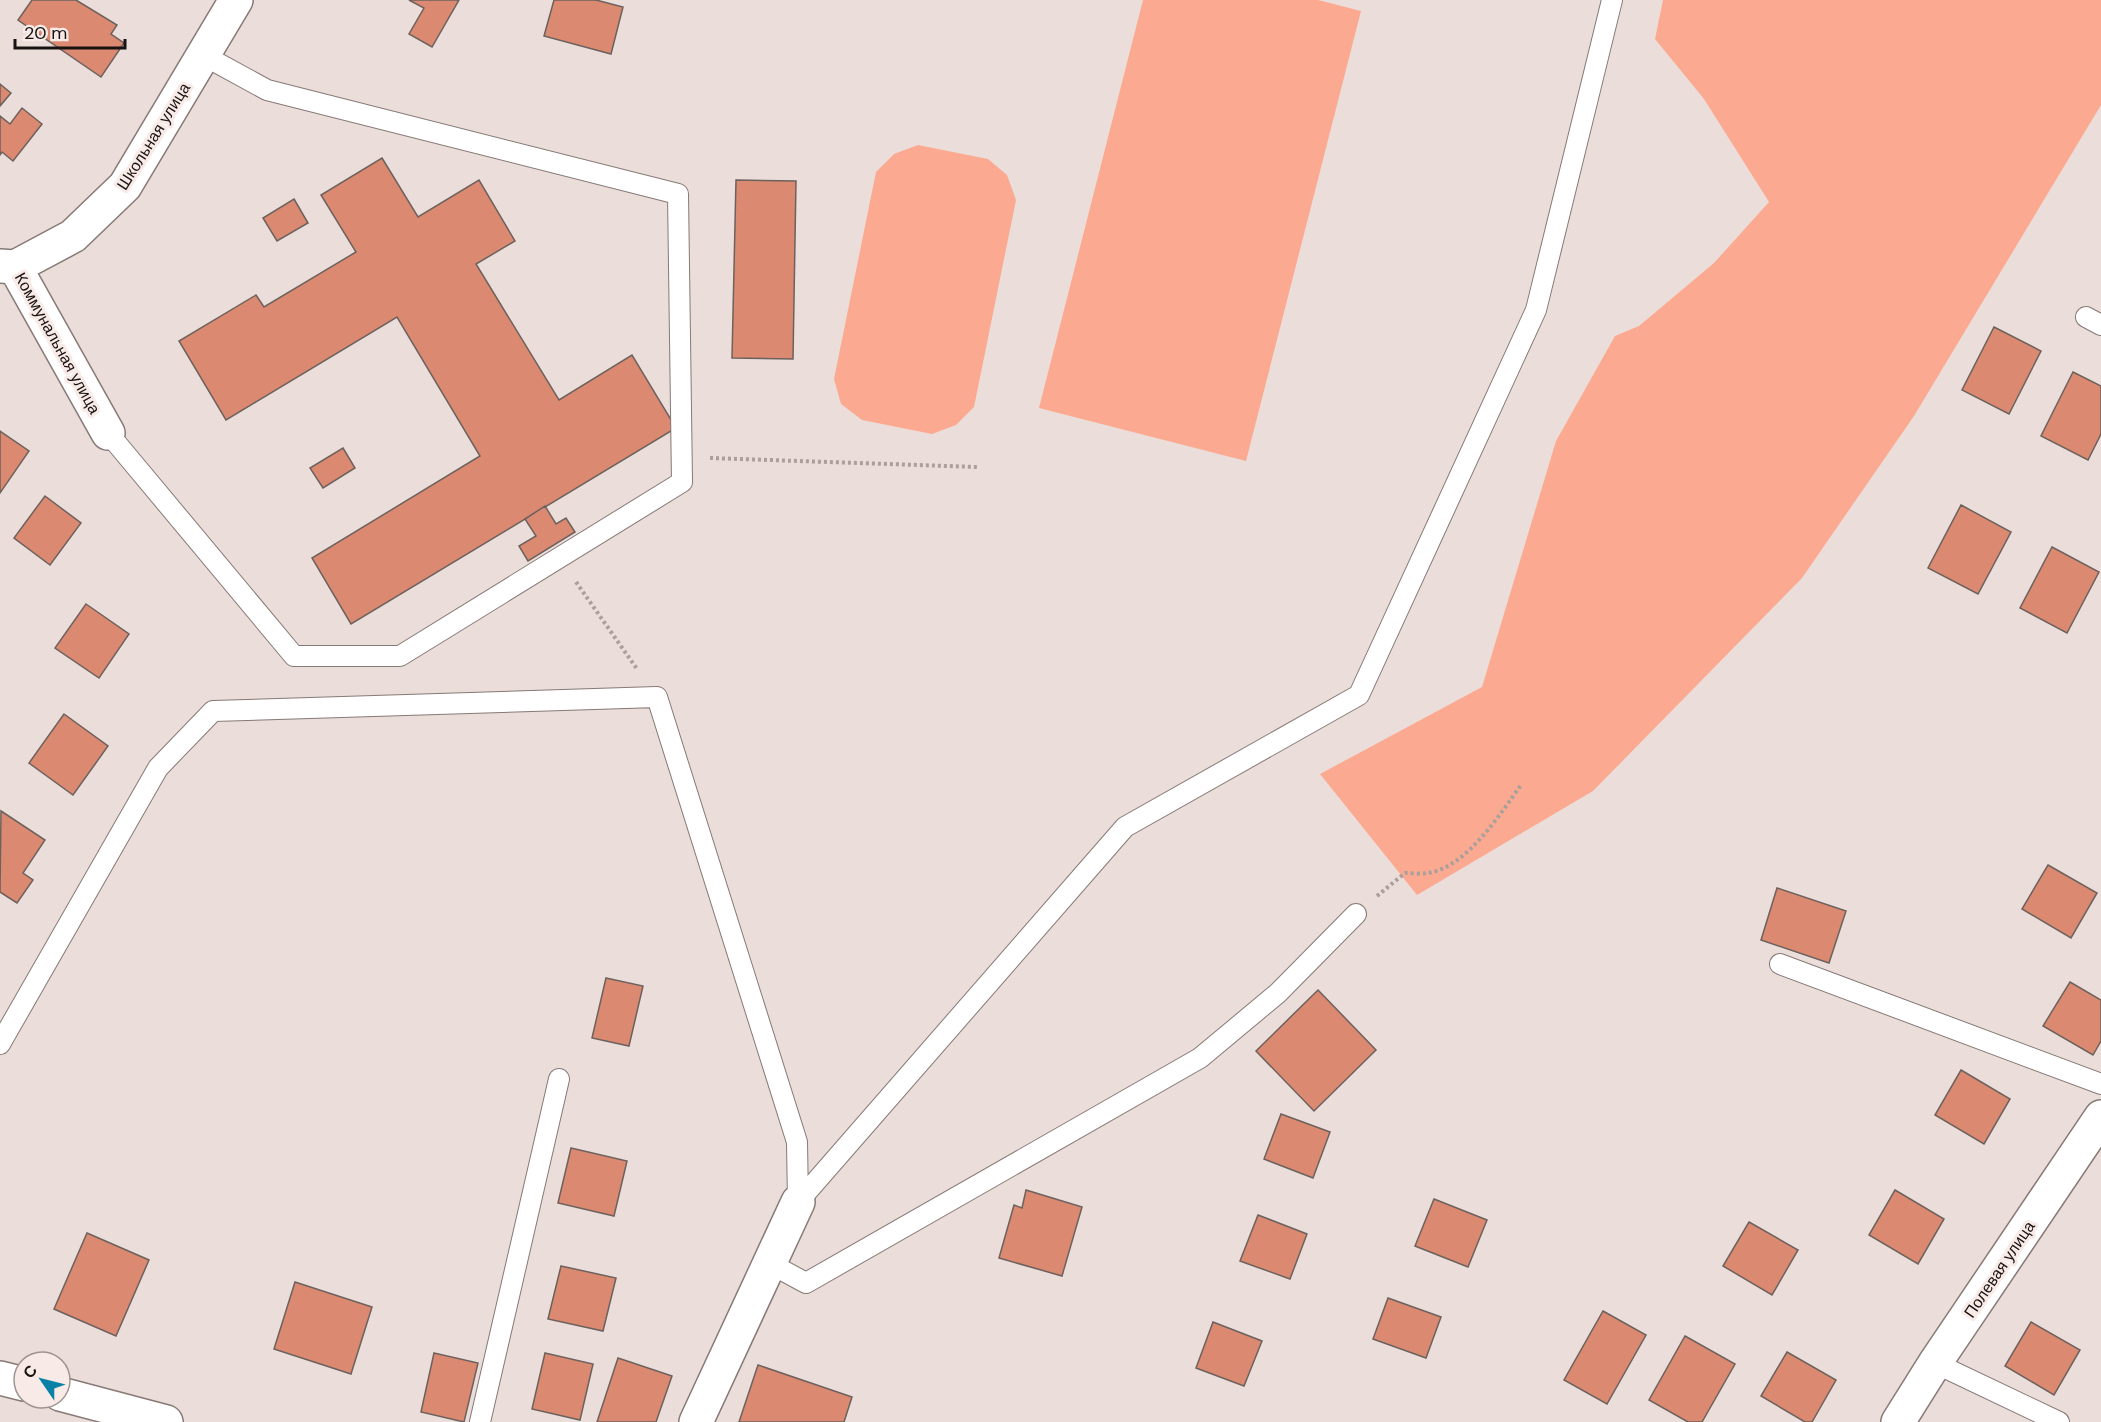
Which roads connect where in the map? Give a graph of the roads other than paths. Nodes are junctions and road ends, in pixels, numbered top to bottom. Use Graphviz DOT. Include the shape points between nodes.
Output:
graph roads {
  1 [pos="236,0"];
  2 [pos="1612,0"];
  3 [pos="203,55"];
  4 [pos="8,267"];
  5 [pos="108,433"];
  6 [pos="1356,914"];
  7 [pos="1780,964"];
  8 [pos="0,1044"];
  9 [pos="559,1079"];
  10 [pos="2101,1084"];
  11 [pos="2100,1121"];
  12 [pos="798,1202"];
  13 [pos="770,1263"];
  14 [pos="1935,1364"];
  15 [pos="72,1397"];
  16 [pos="166,1422"];
  17 [pos="480,1422"];
  18 [pos="696,1422"];
  19 [pos="1898,1422"];
  20 [pos="2059,1422"];
  1 -- 3 [label="street, Школьная улица"];
  2 -- 12 [label="lane" via="1536,310 1359,695 1125,827"];
  3 -- 4 [label="street, Школьная улица" via="125,186 73,236"];
  3 -- 5 [label="lane" via="267,90 678,194 682,482 400,656 294,656"];
  4 -- 5 [label="street, Коммунальная улица"];
  6 -- 13 [label="lane" via="1278,993 1200,1058 806,1283"];
  7 -- 10 [label="lane"];
  8 -- 12 [label="lane" via="158,768 213,711 657,697 797,1142"];
  9 -- 17 [label="lane"];
  11 -- 14 [label="street, Полевая улица"];
  12 -- 13 [label="street"];
  13 -- 18 [label="street"];
  14 -- 19 [label="street, Полевая улица"];
  14 -- 20 [label="lane"];
  15 -- 16 [label="street"];
}
